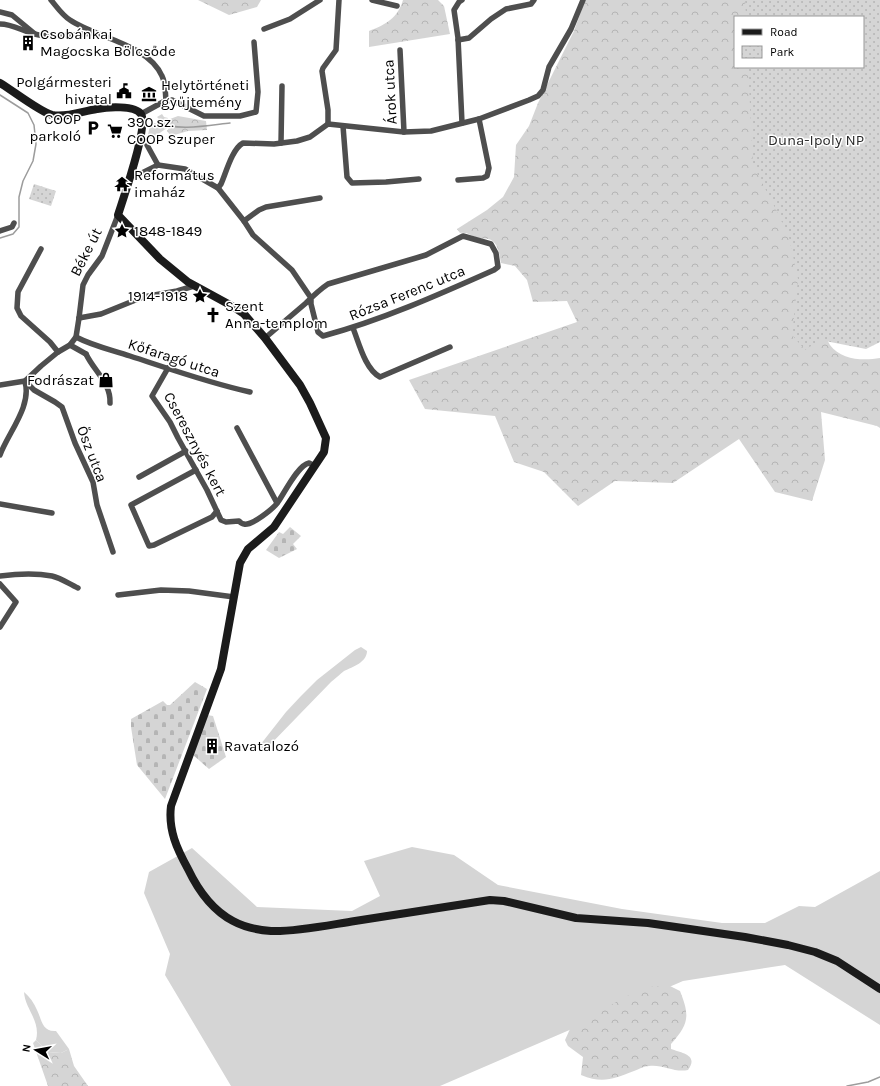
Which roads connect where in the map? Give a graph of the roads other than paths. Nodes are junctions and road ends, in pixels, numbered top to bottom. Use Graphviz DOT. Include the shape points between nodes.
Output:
graph roads {
  1 [pos="51,0"];
  2 [pos="320,0"];
  3 [pos="338,0"];
  4 [pos="372,0"];
  5 [pos="462,0"];
  6 [pos="534,0"];
  7 [pos="581,1"];
  8 [pos="397,6"];
  9 [pos="0,12"];
  10 [pos="0,24"];
  11 [pos="264,29"];
  12 [pos="93,33"];
  13 [pos="35,34"];
  14 [pos="458,40"];
  15 [pos="254,42"];
  16 [pos="400,50"];
  17 [pos="0,83"];
  18 [pos="282,86"];
  19 [pos="166,100"];
  20 [pos="141,114"];
  21 [pos="479,119"];
  22 [pos="462,123"];
  23 [pos="328,124"];
  24 [pos="343,126"];
  25 [pos="404,132"];
  26 [pos="281,143"];
  27 [pos="147,145"];
  28 [pos="158,165"];
  29 [pos="131,174"];
  30 [pos="419,179"];
  31 [pos="458,180"];
  32 [pos="218,188"];
  33 [pos="320,198"];
  34 [pos="118,214"];
  35 [pos="244,221"];
  36 [pos="14,223"];
  37 [pos="0,231"];
  38 [pos="41,249"];
  39 [pos="194,286"];
  40 [pos="311,298"];
  41 [pos="79,318"];
  42 [pos="353,328"];
  43 [pos="76,337"];
  44 [pos="265,338"];
  45 [pos="70,345"];
  46 [pos="91,345"];
  47 [pos="450,347"];
  48 [pos="58,352"];
  49 [pos="86,354"];
  50 [pos="168,368"];
  51 [pos="25,381"];
  52 [pos="0,385"];
  53 [pos="250,392"];
  54 [pos="110,403"];
  55 [pos="237,428"];
  56 [pos="186,452"];
  57 [pos="0,455"];
  58 [pos="315,466"];
  59 [pos="196,470"];
  60 [pos="139,477"];
  61 [pos="277,503"];
  62 [pos="0,504"];
  63 [pos="217,511"];
  64 [pos="52,513"];
  65 [pos="113,552"];
  66 [pos="0,576"];
  67 [pos="0,584"];
  68 [pos="78,588"];
  69 [pos="118,595"];
  70 [pos="234,597"];
  71 [pos="0,627"];
  72 [pos="880,988"];
  1 -- 12 [label="street" via="69,20"];
  2 -- 11 [label="street" via="290,19"];
  3 -- 23 [label="street" via="336,50 322,71"];
  4 -- 8 [label="street"];
  5 -- 14 [label="street" via="454,10"];
  6 -- 14 [label="street" via="531,4 506,9 469,38"];
  7 -- 21 [label="street" via="571,29 549,67 543,90 538,96"];
  9 -- 13 [label="street" via="12,15"];
  10 -- 13 [label="street"];
  12 -- 13 [label="street"];
  12 -- 19 [label="street" via="116,41 151,61 163,76"];
  14 -- 22 [label="street"];
  15 -- 19 [label="street" via="258,92 257,110 254,113 240,116 204,116 176,100"];
  16 -- 25 [label="street, Árok utca"];
  17 -- 20 [label="main road" via="50,115 110,108 131,109"];
  18 -- 26 [label="street"];
  19 -- 20 [label="street"];
  20 -- 29 [label="main road, Béke út" via="143,127"];
  21 -- 22 [label="street"];
  21 -- 31 [label="street" via="489,168 487,176"];
  22 -- 25 [label="street" via="431,131"];
  23 -- 24 [label="street"];
  23 -- 26 [label="street" via="310,137"];
  24 -- 25 [label="street"];
  24 -- 30 [label="street" via="347,177 352,183"];
  26 -- 32 [label="street" via="241,144"];
  27 -- 28 [label="street"];
  28 -- 29 [label="street" via="138,175"];
  28 -- 32 [label="street" via="184,169"];
  29 -- 34 [label="main road, Béke út"];
  32 -- 35 [label="street"];
  33 -- 35 [label="street" via="266,207"];
  34 -- 39 [label="main road" via="160,259"];
  34 -- 41 [label="street, Béke út" via="102,256 86,279"];
  35 -- 40 [label="street" via="253,235 292,270"];
  36 -- 37 [label="street" via="12,227"];
  38 -- 48 [label="street" via="18,292 17,308 24,320"];
  39 -- 41 [label="street" via="143,297 101,314"];
  39 -- 44 [label="main road" via="244,314"];
  40 -- 42 [label="street, Rózsa Ferenc utca" via="320,335"];
  40 -- 42 [label="street, Rózsa Ferenc utca" via="328,284 426,255 463,236 491,244 496,253 498,267 494,270"];
  40 -- 44 [label="street"];
  41 -- 43 [label="street, Béke út"];
  42 -- 47 [label="street" via="367,361 380,377"];
  43 -- 45 [label="street, Béke út"];
  43 -- 46 [label="street, Kőfaragó utca"];
  44 -- 58 [label="main road" via="300,385 326,442 324,452"];
  45 -- 48 [label="street, Béke út"];
  45 -- 49 [label="street"];
  46 -- 49 [label="street"];
  46 -- 50 [label="street, Kőfaragó utca"];
  48 -- 51 [label="street, Béke út"];
  49 -- 54 [label="street" via="104,379"];
  50 -- 53 [label="street, Kőfaragó utca" via="212,383"];
  50 -- 56 [label="street, Cseresznyés kert" via="152,396"];
  51 -- 52 [label="street"];
  51 -- 57 [label="street" via="22,413"];
  51 -- 65 [label="street, Ősz utca" via="34,390 62,407 93,482 97,505"];
  55 -- 61 [label="street"];
  56 -- 59 [label="street, Cseresznyés kert"];
  56 -- 60 [label="street"];
  58 -- 61 [label="street" via="309,463 303,466 290,481"];
  58 -- 70 [label="main road" via="274,527 248,549 238,570"];
  59 -- 63 [label="street, Cseresznyés kert"];
  59 -- 63 [label="street" via="131,505 149,546 212,518"];
  61 -- 63 [label="street" via="262,516 246,524 239,521 223,521"];
  62 -- 64 [label="street"];
  66 -- 68 [label="street" via="51,576"];
  67 -- 71 [label="street" via="16,602"];
  69 -- 70 [label="street" via="161,590"];
  70 -- 72 [label="main road" via="220,669 170,806 169,818 172,834 197,887 217,910 233,921 251,928 271,931 292,930 490,900 504,901 576,918 648,923 788,945 838,961"];
}
